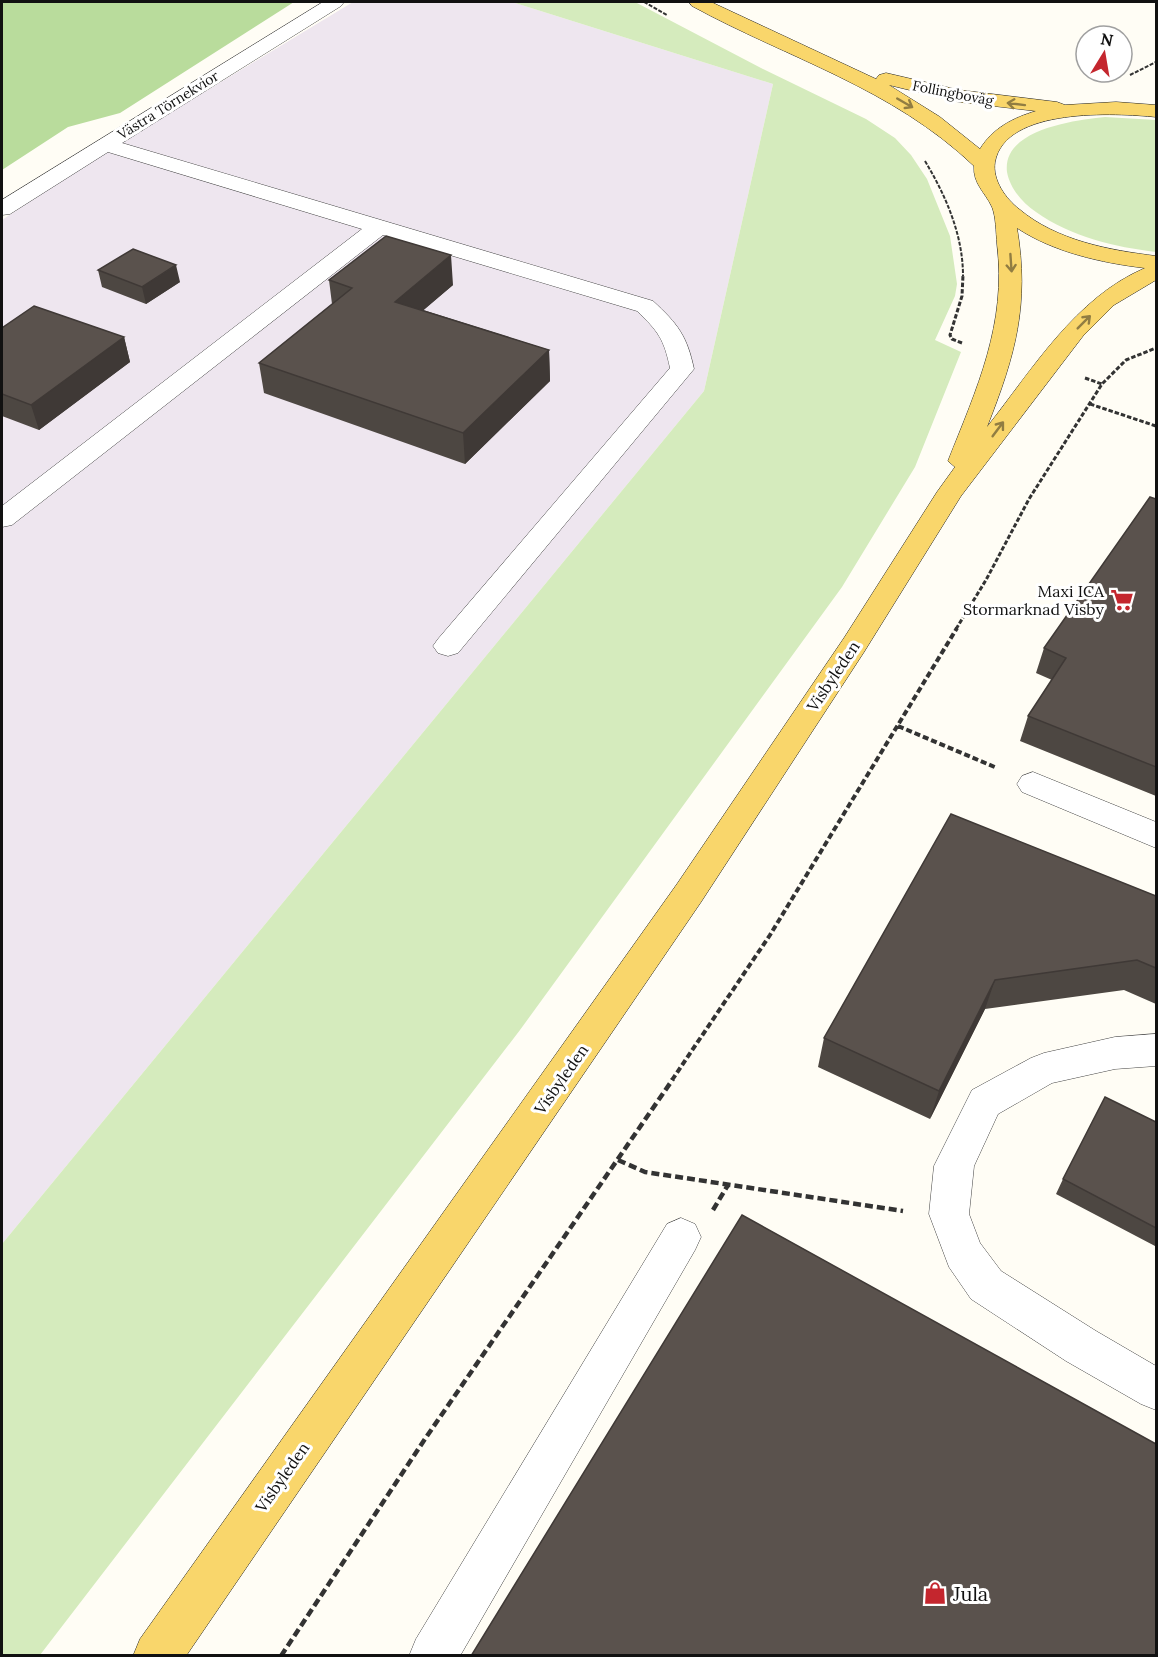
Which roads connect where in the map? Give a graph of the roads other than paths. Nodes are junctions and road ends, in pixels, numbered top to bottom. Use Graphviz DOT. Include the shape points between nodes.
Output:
graph roads {
  1 [pos="335,2"];
  2 [pos="698,2"];
  3 [pos="835,65"];
  4 [pos="1156,92"];
  5 [pos="1099,108"];
  6 [pos="1074,110"];
  7 [pos="1156,111"];
  8 [pos="104,144"];
  9 [pos="984,164"];
  10 [pos="1002,205"];
  11 [pos="2,208"];
  12 [pos="379,227"];
  13 [pos="1156,263"];
  14 [pos="1156,272"];
  15 [pos="950,492"];
  16 [pos="2,519"];
  17 [pos="448,646"];
  18 [pos="1033,784"];
  19 [pos="1156,836"];
  20 [pos="1156,1050"];
  21 [pos="681,1237"];
  22 [pos="1156,1389"];
  23 [pos="157,1656"];
  24 [pos="433,1656"];
  1 -- 8 [label="street, Västra Törnekvior"];
  2 -- 3 [label="main road, Follingboväg"];
  6 -- 3 [label="main road, Follingboväg, one-way" via="959,96"];
  3 -- 9 [label="main road, Follingboväg, one-way" via="924,113"];
  4 -- 5 [label="main road"];
  5 -- 6 [label="main road"];
  5 -- 7 [label="main road"];
  6 -- 9 [label="main road" via="1029,121 1006,132 991,147"];
  8 -- 11 [label="street, Västra Törnekvior"];
  8 -- 12 [label="street"];
  9 -- 10 [label="main road" via="988,184"];
  10 -- 13 [label="main road" via="1039,231 1073,246"];
  10 -- 15 [label="main road, Visbyleden, one-way" via="1010,255 1010,312 1001,354"];
  12 -- 16 [label="street"];
  12 -- 17 [label="street" via="645,306 667,326 677,345 682,369"];
  15 -- 14 [label="main road, Visbyleden, one-way" via="1075,331 1106,300"];
  15 -- 23 [label="main road, Visbyleden" via="854,645 689,893"];
  18 -- 19 [label="street"];
  20 -- 22 [label="street" via="1115,1053 1044,1069 985,1102 954,1166 950,1214 963,1254 986,1285"];
  21 -- 24 [label="street"];
}
